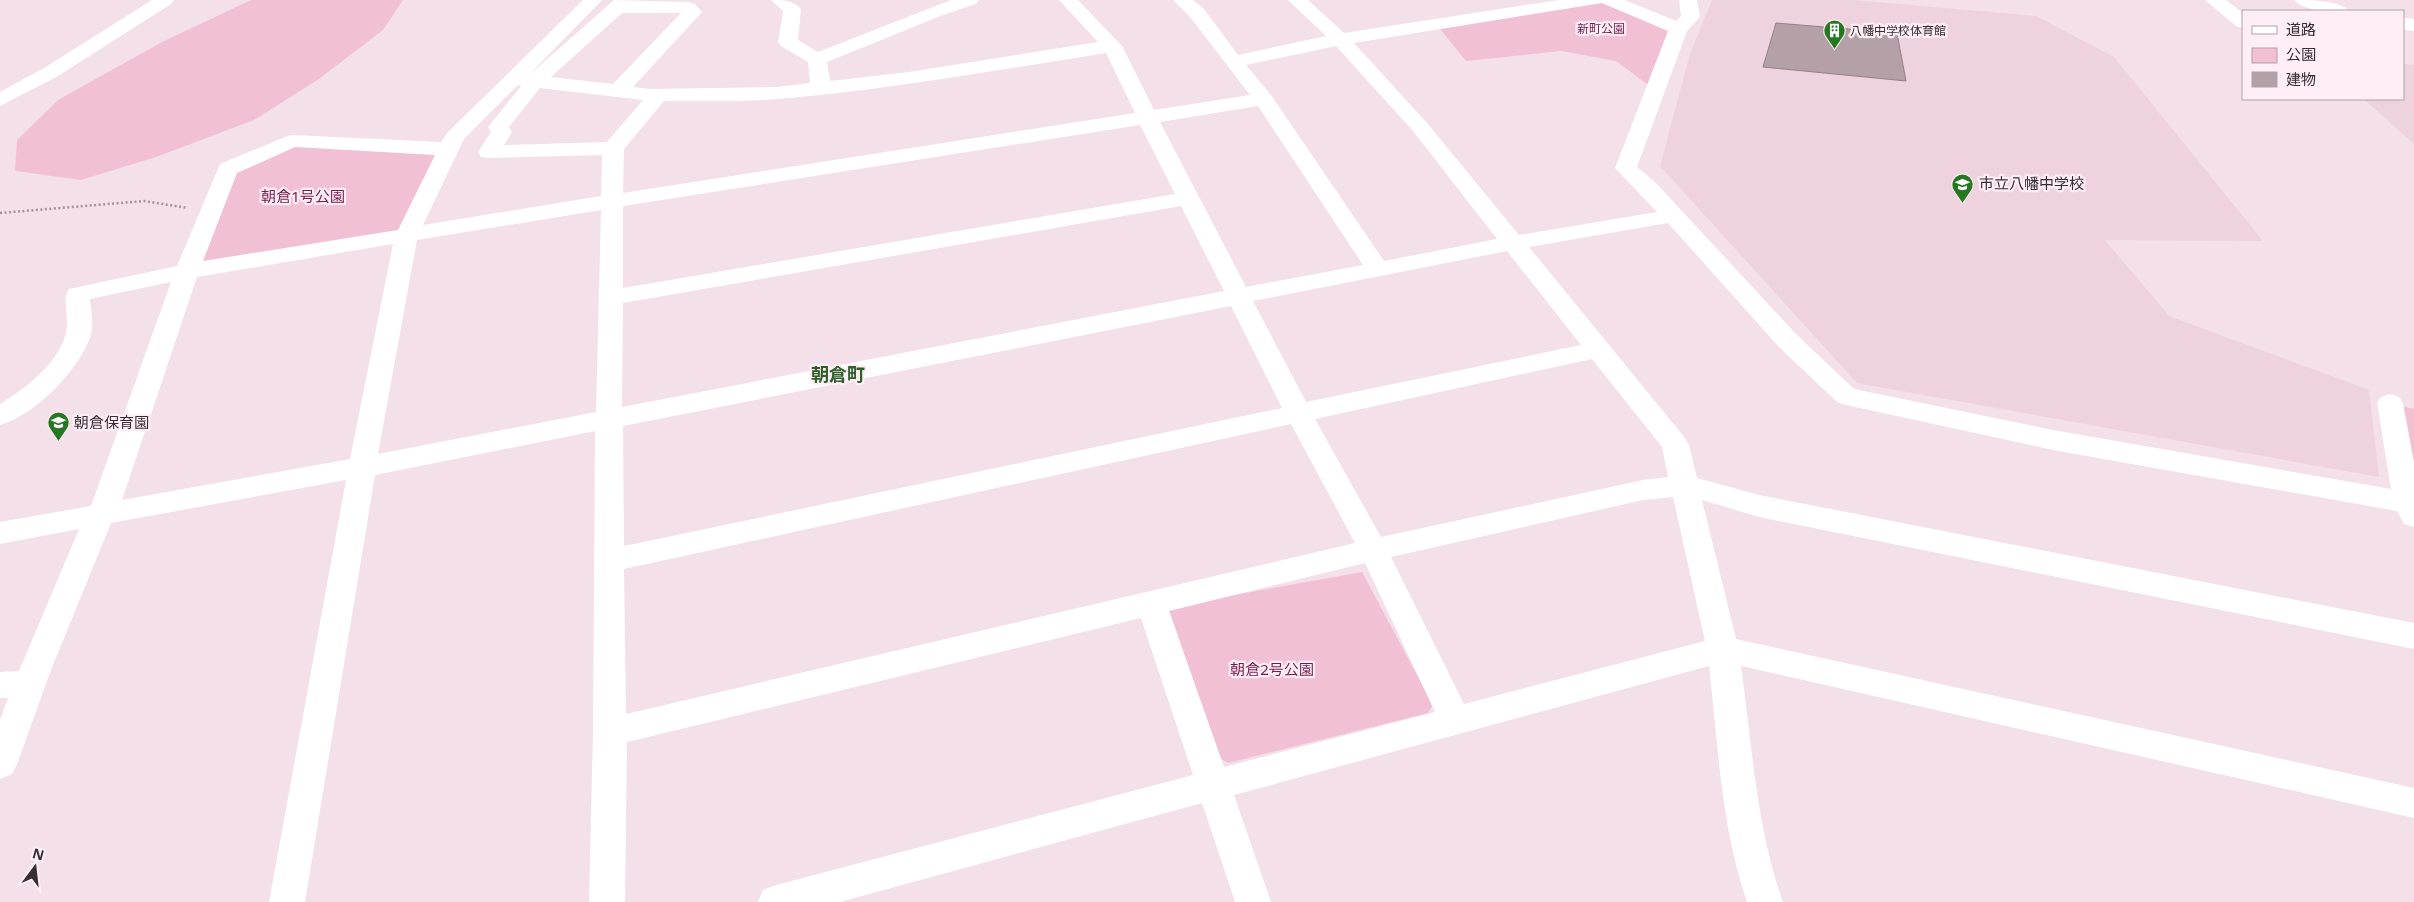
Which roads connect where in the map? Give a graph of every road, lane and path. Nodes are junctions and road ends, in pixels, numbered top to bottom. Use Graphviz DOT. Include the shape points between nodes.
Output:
graph roads {
  1 [pos="165,0"];
  2 [pos="780,0"];
  3 [pos="919,0"];
  4 [pos="970,0"];
  5 [pos="1068,0"];
  6 [pos="1182,0"];
  7 [pos="1297,0"];
  8 [pos="1595,0"];
  9 [pos="1609,0"];
  10 [pos="1688,0"];
  11 [pos="2214,0"];
  12 [pos="2304,0"];
  13 [pos="611,2"];
  14 [pos="2337,10"];
  15 [pos="936,11"];
  16 [pos="2242,21"];
  17 [pos="1678,29"];
  18 [pos="1340,39"];
  19 [pos="1112,46"];
  20 [pos="817,59"];
  21 [pos="1233,62"];
  22 [pos="525,80"];
  23 [pos="822,89"];
  24 [pos="618,91"];
  25 [pos="658,95"];
  26 [pos="1264,99"];
  27 [pos="0,100"];
  28 [pos="1147,117"];
  29 [pos="613,148"];
  30 [pos="449,149"];
  31 [pos="1189,198"];
  32 [pos="613,202"];
  33 [pos="211,212"];
  34 [pos="0,213"];
  35 [pos="1671,216"];
  36 [pos="406,236"];
  37 [pos="1512,243"];
  38 [pos="1378,269"];
  39 [pos="187,271"];
  40 [pos="1240,297"];
  41 [pos="610,298"];
  42 [pos="1599,349"];
  43 [pos="12,398"];
  44 [pos="2390,403"];
  45 [pos="1299,414"];
  46 [pos="0,416"];
  47 [pos="609,418"];
  48 [pos="362,466"];
  49 [pos="1685,485"];
  50 [pos="2411,509"];
  51 [pos="100,515"];
  52 [pos="0,533"];
  53 [pos="1373,550"];
  54 [pos="609,561"];
  55 [pos="1151,603"];
  56 [pos="2414,636"];
  57 [pos="1723,649"];
  58 [pos="15,685"];
  59 [pos="1455,720"];
  60 [pos="610,732"];
  61 [pos="0,764"];
  62 [pos="1214,786"];
  63 [pos="2414,803"];
  64 [pos="1767,901"];
  65 [pos="287,902"];
  66 [pos="607,902"];
  67 [pos="776,902"];
  68 [pos="1253,902"];
  1 -- 27 [label="street"];
  2 -- 20 [label="street" via="792,9 788,42"];
  3 -- 15 [label="street"];
  4 -- 15 [label="street"];
  5 -- 19 [label="street"];
  6 -- 21 [label="street" via="1197,13"];
  7 -- 18 [label="street"];
  8 -- 18 [label="street"];
  9 -- 17 [label="street"];
  10 -- 17 [label="street" via="1691,16"];
  11 -- 16 [label="street"];
  12 -- 14 [label="street"];
  13 -- 22 [label="street"];
  13 -- 24 [label="street" via="688,8 693,12"];
  15 -- 20 [label="street"];
  17 -- 35 [label="street" via="1626,168"];
  18 -- 21 [label="street"];
  18 -- 37 [label="street" via="1420,127"];
  19 -- 23 [label="street"];
  19 -- 28 [label="street"];
  20 -- 23 [label="street"];
  21 -- 26 [label="street"];
  22 -- 24 [label="street"];
  22 -- 29 [label="street" via="498,127 502,132 490,152"];
  22 -- 30 [label="street" via="455,136"];
  23 -- 25 [label="street"];
  24 -- 25 [label="street"];
  25 -- 29 [label="street"];
  26 -- 28 [label="street"];
  26 -- 38 [label="street"];
  28 -- 31 [label="street"];
  28 -- 32 [label="street"];
  29 -- 32 [label="street"];
  30 -- 33 [label="street" via="292,141 228,169"];
  30 -- 36 [label="street"];
  31 -- 40 [label="street"];
  31 -- 41 [label="street"];
  32 -- 36 [label="street"];
  32 -- 41 [label="street"];
  33 -- 34 [label="path" via="144,201"];
  33 -- 39 [label="street"];
  35 -- 37 [label="street"];
  35 -- 50 [label="street" via="1795,348 1846,396 2053,440"];
  36 -- 39 [label="street"];
  36 -- 48 [label="street"];
  37 -- 38 [label="street"];
  37 -- 42 [label="street"];
  38 -- 40 [label="street"];
  39 -- 43 [label="street" via="78,294 78,335 55,374"];
  39 -- 51 [label="street"];
  40 -- 45 [label="street"];
  40 -- 47 [label="street"];
  41 -- 47 [label="street"];
  42 -- 45 [label="street"];
  42 -- 49 [label="street" via="1675,445"];
  43 -- 46 [label="street"];
  44 -- 50 [label="street"];
  45 -- 53 [label="street"];
  45 -- 54 [label="street"];
  47 -- 48 [label="street"];
  47 -- 54 [label="street"];
  48 -- 51 [label="street"];
  48 -- 65 [label="street"];
  49 -- 53 [label="street" via="1643,490"];
  49 -- 56 [label="street" via="1768,508"];
  49 -- 57 [label="street"];
  51 -- 52 [label="street"];
  51 -- 58 [label="street"];
  53 -- 55 [label="street"];
  53 -- 59 [label="street"];
  54 -- 60 [label="street"];
  55 -- 60 [label="street"];
  55 -- 62 [label="street"];
  57 -- 59 [label="street"];
  57 -- 63 [label="street"];
  57 -- 64 [label="street" via="1746,831 1755,874"];
  58 -- 61 [label="street"];
  59 -- 62 [label="street"];
  60 -- 66 [label="street"];
  62 -- 67 [label="street"];
  62 -- 68 [label="street"];
}
